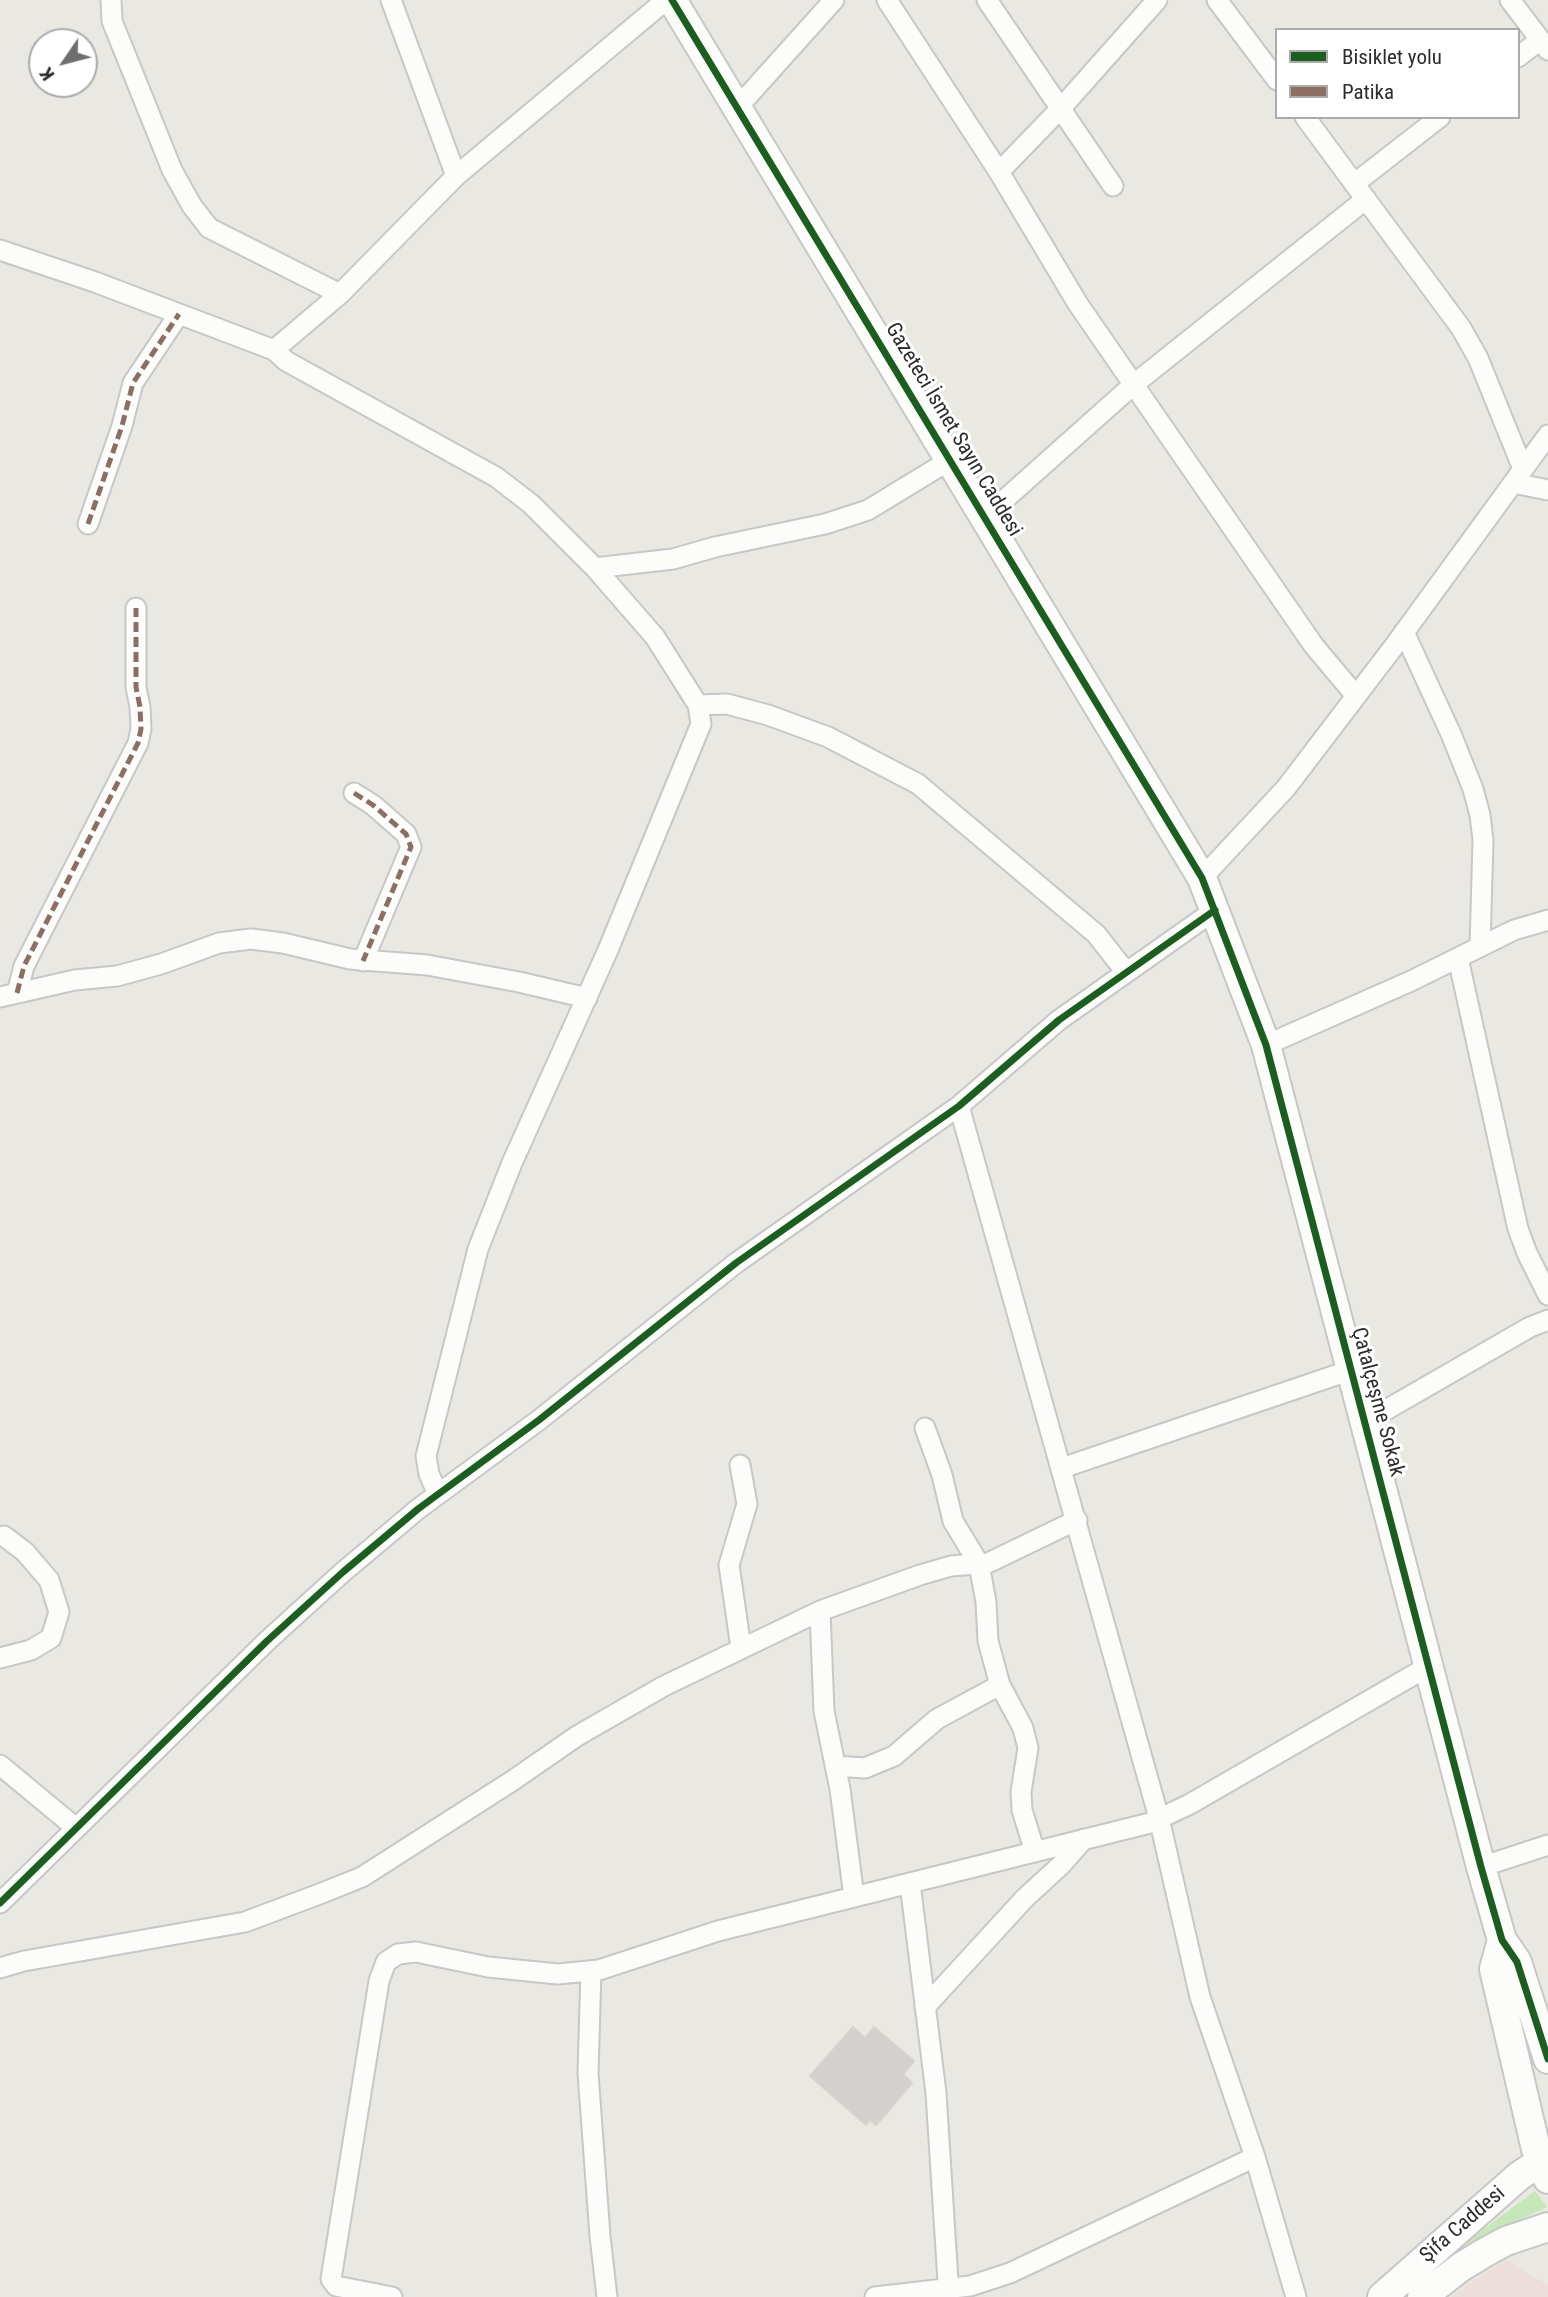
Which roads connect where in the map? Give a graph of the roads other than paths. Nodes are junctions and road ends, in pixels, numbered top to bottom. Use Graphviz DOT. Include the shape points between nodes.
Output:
graph roads {
  1 [pos="111,0"];
  2 [pos="391,0"];
  3 [pos="666,0"];
  4 [pos="673,0"];
  5 [pos="834,0"];
  6 [pos="887,0"];
  7 [pos="988,0"];
  8 [pos="1157,0"];
  9 [pos="1217,0"];
  10 [pos="1510,0"];
  11 [pos="1544,45"];
  12 [pos="1520,56"];
  13 [pos="1275,77"];
  14 [pos="1062,107"];
  15 [pos="737,108"];
  16 [pos="1306,119"];
  17 [pos="1438,119"];
  18 [pos="999,172"];
  19 [pos="456,176"];
  20 [pos="1113,187"];
  21 [pos="1360,191"];
  22 [pos="0,250"];
  23 [pos="340,293"];
  24 [pos="179,314"];
  25 [pos="274,350"];
  26 [pos="1133,386"];
  27 [pos="1548,435"];
  28 [pos="950,460"];
  29 [pos="1518,476"];
  30 [pos="1548,490"];
  31 [pos="985,517"];
  32 [pos="88,524"];
  33 [pos="595,568"];
  34 [pos="136,608"];
  35 [pos="1404,632"];
  36 [pos="1356,696"];
  37 [pos="698,705"];
  38 [pos="354,793"];
  39 [pos="1202,878"];
  40 [pos="1214,910"];
  41 [pos="1548,920"];
  42 [pos="1480,947"];
  43 [pos="1458,958"];
  44 [pos="363,961"];
  45 [pos="1126,972"];
  46 [pos="8,995"];
  47 [pos="587,998"];
  48 [pos="1266,1045"];
  49 [pos="958,1106"];
  50 [pos="1548,1295"];
  51 [pos="1548,1320"];
  52 [pos="1351,1370"];
  53 [pos="1365,1422"];
  54 [pos="925,1428"];
  55 [pos="740,1465"];
  56 [pos="1062,1468"];
  57 [pos="438,1494"];
  58 [pos="1077,1520"];
  59 [pos="4,1535"];
  60 [pos="979,1564"];
  61 [pos="820,1611"];
  62 [pos="741,1648"];
  63 [pos="0,1658"];
  64 [pos="1429,1667"];
  65 [pos="1000,1685"];
  66 [pos="0,1765"];
  67 [pos="835,1766"];
  68 [pos="1159,1818"];
  69 [pos="76,1828"];
  70 [pos="1084,1839"];
  71 [pos="1548,1845"];
  72 [pos="1035,1852"];
  73 [pos="1481,1867"];
  74 [pos="910,1883"];
  75 [pos="854,1897"];
  76 [pos="0,1903"];
  77 [pos="1502,1940"];
  78 [pos="0,1968"];
  79 [pos="591,1971"];
  80 [pos="925,2007"];
  81 [pos="1548,2059"];
  82 [pos="1255,2157"];
  83 [pos="1545,2166"];
  84 [pos="1548,2227"];
  85 [pos="949,2293"];
  86 [pos="392,2297"];
  87 [pos="607,2297"];
  88 [pos="874,2297"];
  89 [pos="1296,2297"];
  90 [pos="1382,2297"];
  91 [pos="1422,2297"];
  1 -- 23 [label="street" via="112,21 172,170 209,228"];
  2 -- 19 [label="street"];
  3 -- 19 [label="street"];
  4 -- 15 [label="street, Gazeteci İsmet Sayın Caddesi"];
  5 -- 15 [label="street"];
  6 -- 18 [label="street"];
  7 -- 14 [label="street"];
  8 -- 14 [label="street"];
  9 -- 13 [label="street"];
  10 -- 11 [label="street"];
  11 -- 12 [label="street"];
  14 -- 18 [label="street"];
  14 -- 20 [label="street"];
  15 -- 28 [label="street, Gazeteci İsmet Sayın Caddesi"];
  16 -- 21 [label="street"];
  17 -- 21 [label="street"];
  18 -- 26 [label="street"];
  19 -- 23 [label="street"];
  21 -- 26 [label="street"];
  21 -- 29 [label="street" via="1461,328 1482,368"];
  22 -- 24 [label="street"];
  23 -- 25 [label="street"];
  24 -- 25 [label="street"];
  24 -- 32 [label="street" via="133,383"];
  25 -- 33 [label="street" via="286,361 496,477 531,504"];
  26 -- 31 [label="street"];
  26 -- 36 [label="street" via="1314,646"];
  27 -- 29 [label="street"];
  28 -- 31 [label="street, Gazeteci İsmet Sayın Caddesi"];
  28 -- 33 [label="street" via="868,510 825,524 673,559"];
  29 -- 30 [label="street"];
  29 -- 35 [label="street"];
  31 -- 39 [label="street, Gazeteci İsmet Sayın Caddesi"];
  33 -- 37 [label="street" via="655,637"];
  34 -- 46 [label="street" via="138,743"];
  35 -- 36 [label="street"];
  35 -- 42 [label="street" via="1451,734 1480,815"];
  36 -- 39 [label="street" via="1286,788"];
  37 -- 45 [label="street" via="727,704 768,715 828,737 918,784 1096,934"];
  37 -- 47 [label="street" via="701,724"];
  38 -- 44 [label="street" via="406,834 411,847"];
  39 -- 40 [label="street, Çatalçeşme Sokak"];
  40 -- 45 [label="street"];
  40 -- 48 [label="street, Çatalçeşme Sokak"];
  41 -- 42 [label="street"];
  42 -- 43 [label="street"];
  43 -- 48 [label="street"];
  43 -- 50 [label="street" via="1518,1229"];
  44 -- 46 [label="street" via="251,939 219,943 117,976"];
  44 -- 47 [label="street" via="427,965"];
  45 -- 49 [label="street" via="1059,1020"];
  47 -- 57 [label="street" via="478,1249 426,1456"];
  48 -- 52 [label="street, Çatalçeşme Sokak"];
  49 -- 56 [label="street"];
  49 -- 57 [label="street" via="736,1263"];
  51 -- 53 [label="street"];
  52 -- 53 [label="street, Çatalçeşme Sokak"];
  52 -- 56 [label="street"];
  53 -- 64 [label="street, Çatalçeşme Sokak"];
  54 -- 60 [label="street" via="953,1521"];
  55 -- 62 [label="street" via="747,1504 729,1565"];
  56 -- 58 [label="street"];
  57 -- 69 [label="street" via="297,1614"];
  58 -- 60 [label="street"];
  58 -- 68 [label="street"];
  59 -- 63 [label="street" via="49,1580 59,1612 51,1638 31,1650"];
  60 -- 61 [label="street" via="920,1575"];
  60 -- 65 [label="street" via="988,1641"];
  61 -- 62 [label="street"];
  61 -- 67 [label="street" via="824,1711"];
  62 -- 78 [label="street" via="577,1737 362,1877 245,1922"];
  64 -- 68 [label="street"];
  64 -- 73 [label="street, Çatalçeşme Sokak"];
  65 -- 67 [label="street" via="937,1719 894,1756 865,1768"];
  65 -- 72 [label="street" via="1023,1728 1028,1748 1022,1810"];
  66 -- 69 [label="street"];
  67 -- 75 [label="street"];
  68 -- 70 [label="street"];
  68 -- 82 [label="street" via="1204,2009"];
  69 -- 76 [label="street"];
  70 -- 72 [label="street"];
  70 -- 80 [label="street"];
  71 -- 73 [label="street"];
  72 -- 74 [label="street"];
  73 -- 77 [label="street, Çatalçeşme Sokak"];
  74 -- 75 [label="street"];
  74 -- 80 [label="street"];
  75 -- 79 [label="street" via="718,1931"];
  77 -- 81 [label="street" via="1517,1962"];
  77 -- 83 [label="street" via="1494,1969"];
  79 -- 86 [label="street" via="558,1975 416,1952 398,1954 386,1962 379,1981 331,2278 336,2286"];
  79 -- 87 [label="street" via="588,2073"];
  80 -- 85 [label="street" via="936,2093"];
  82 -- 85 [label="street" via="1010,2273"];
  82 -- 89 [label="street"];
  83 -- 90 [label="street, Şifa Caddesi" via="1519,2176"];
  84 -- 91 [label="street, Şifa Caddesi" via="1484,2253"];
  85 -- 88 [label="street"];
}
